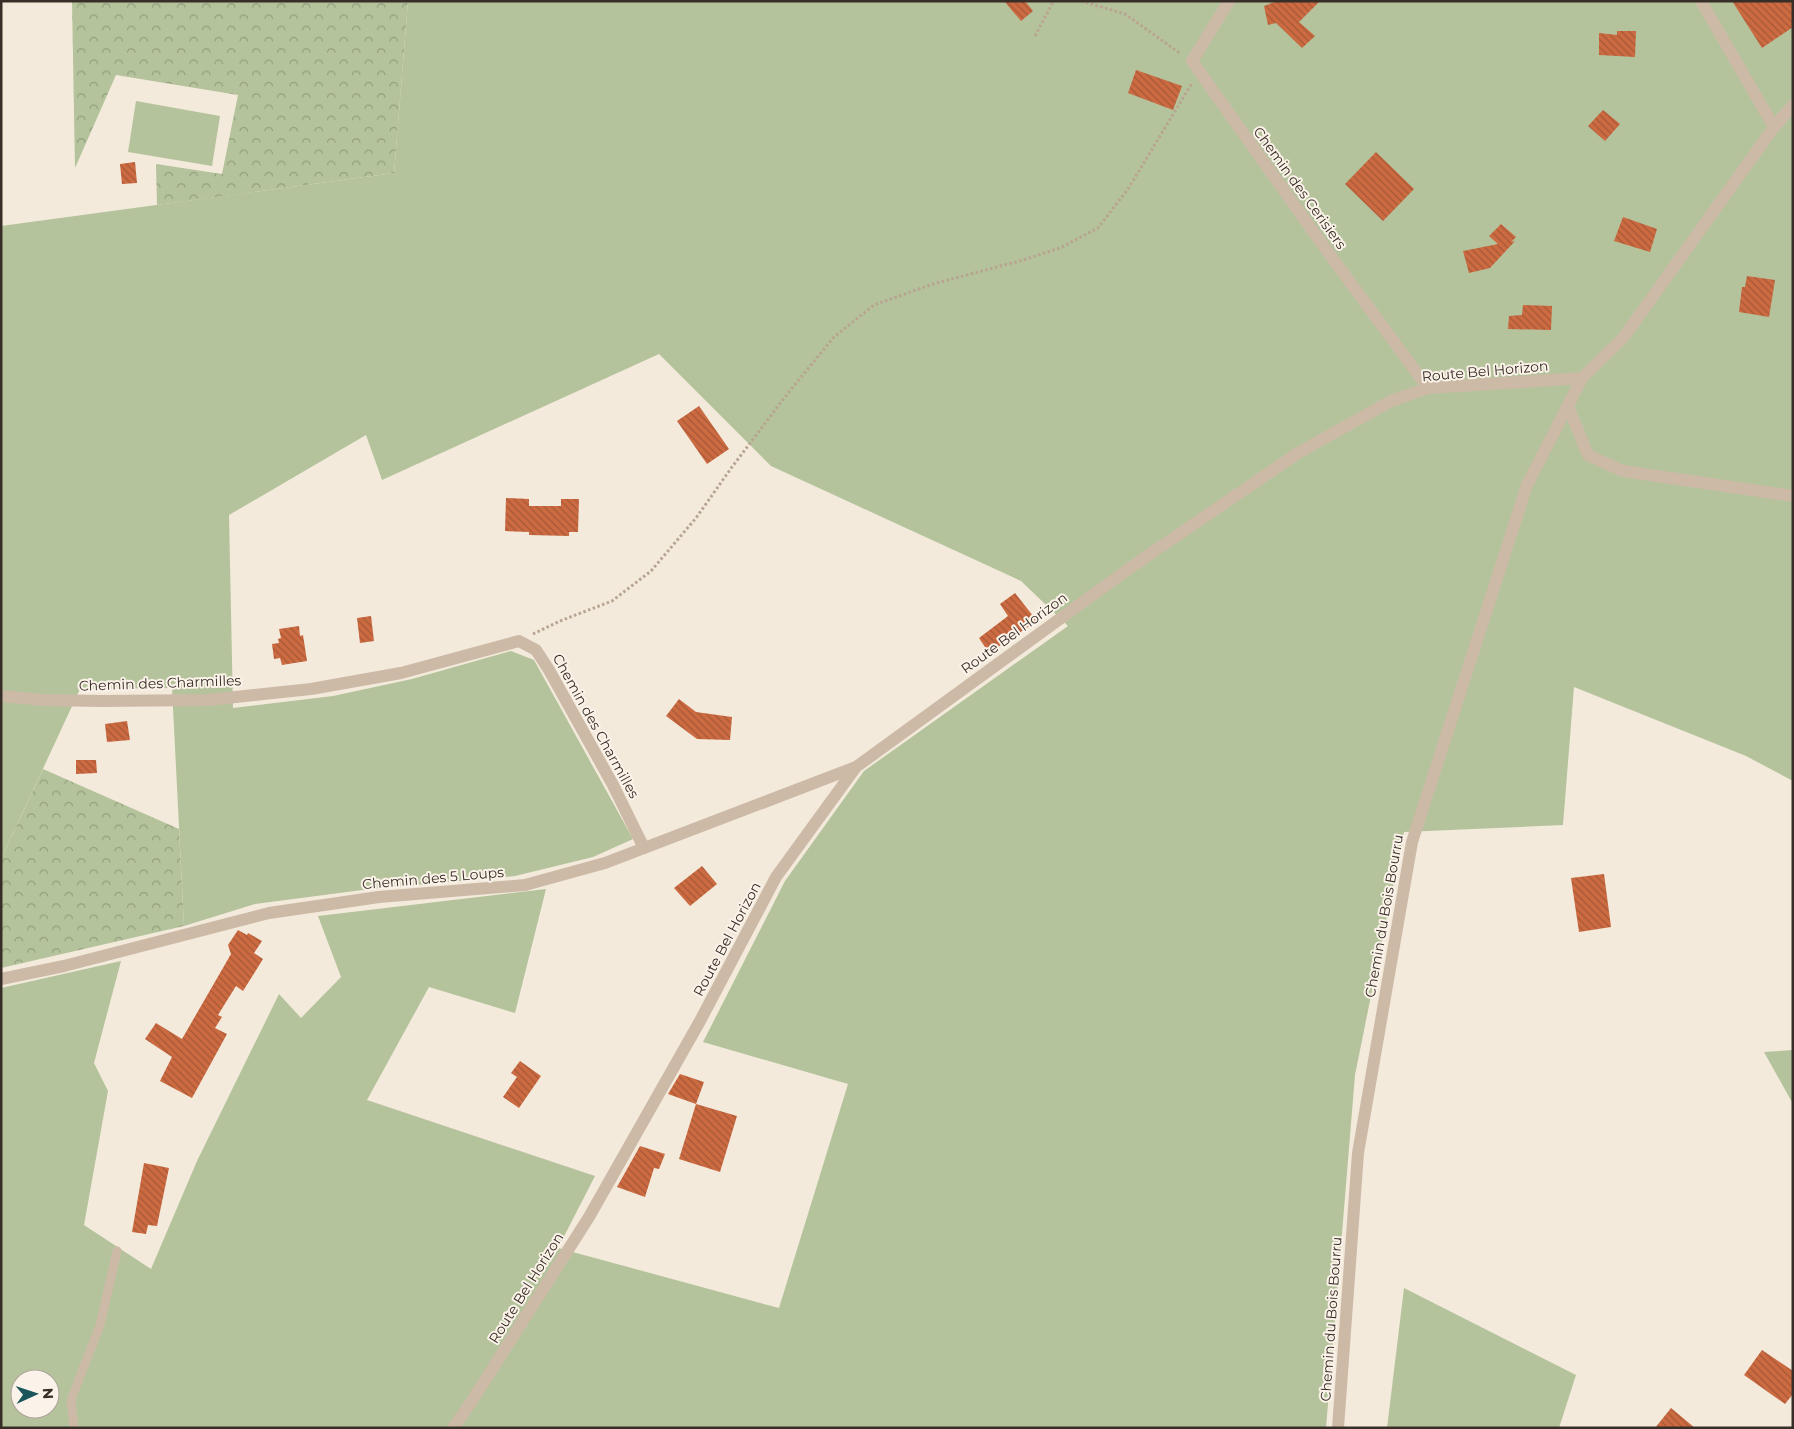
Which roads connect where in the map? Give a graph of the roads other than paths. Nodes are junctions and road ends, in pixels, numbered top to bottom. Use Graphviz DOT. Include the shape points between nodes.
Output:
graph roads {
  1 [pos="1229,1"];
  2 [pos="1701,1"];
  3 [pos="1793,106"];
  4 [pos="1774,127"];
  5 [pos="1582,378"];
  6 [pos="1428,388"];
  7 [pos="1568,406"];
  8 [pos="1793,496"];
  9 [pos="1,696"];
  10 [pos="856,767"];
  11 [pos="644,848"];
  12 [pos="1,979"];
  13 [pos="117,1251"];
  14 [pos="74,1428"];
  15 [pos="453,1428"];
  16 [pos="1338,1428"];
  1 -- 6 [label="street, Chemin des Cerisiers" via="1192,61"];
  2 -- 4 [label="street"];
  3 -- 4 [label="street"];
  4 -- 5 [label="street" via="1622,338"];
  5 -- 6 [label="street, Route Bel Horizon"];
  5 -- 7 [label="street, Chemin du Bois Bourru"];
  6 -- 10 [label="street, Route Bel Horizon" via="1391,401 1298,453 1134,565"];
  7 -- 8 [label="street" via="1588,455 1623,470"];
  7 -- 16 [label="street, Chemin du Bois Bourru" via="1527,485 1412,842 1358,1153"];
  9 -- 11 [label="street, Chemin des Charmilles" via="42,700 208,700 311,689 401,673 519,641 536,650 549,670"];
  10 -- 11 [label="street, Chemin des 5 Loups"];
  10 -- 15 [label="street, Route Bel Horizon" via="776,876 700,1021 589,1217"];
  11 -- 12 [label="street, Chemin des 5 Loups" via="605,863 525,885 379,897 269,913 73,964"];
  13 -- 14 [label="lane" via="100,1325 71,1400"];
}
